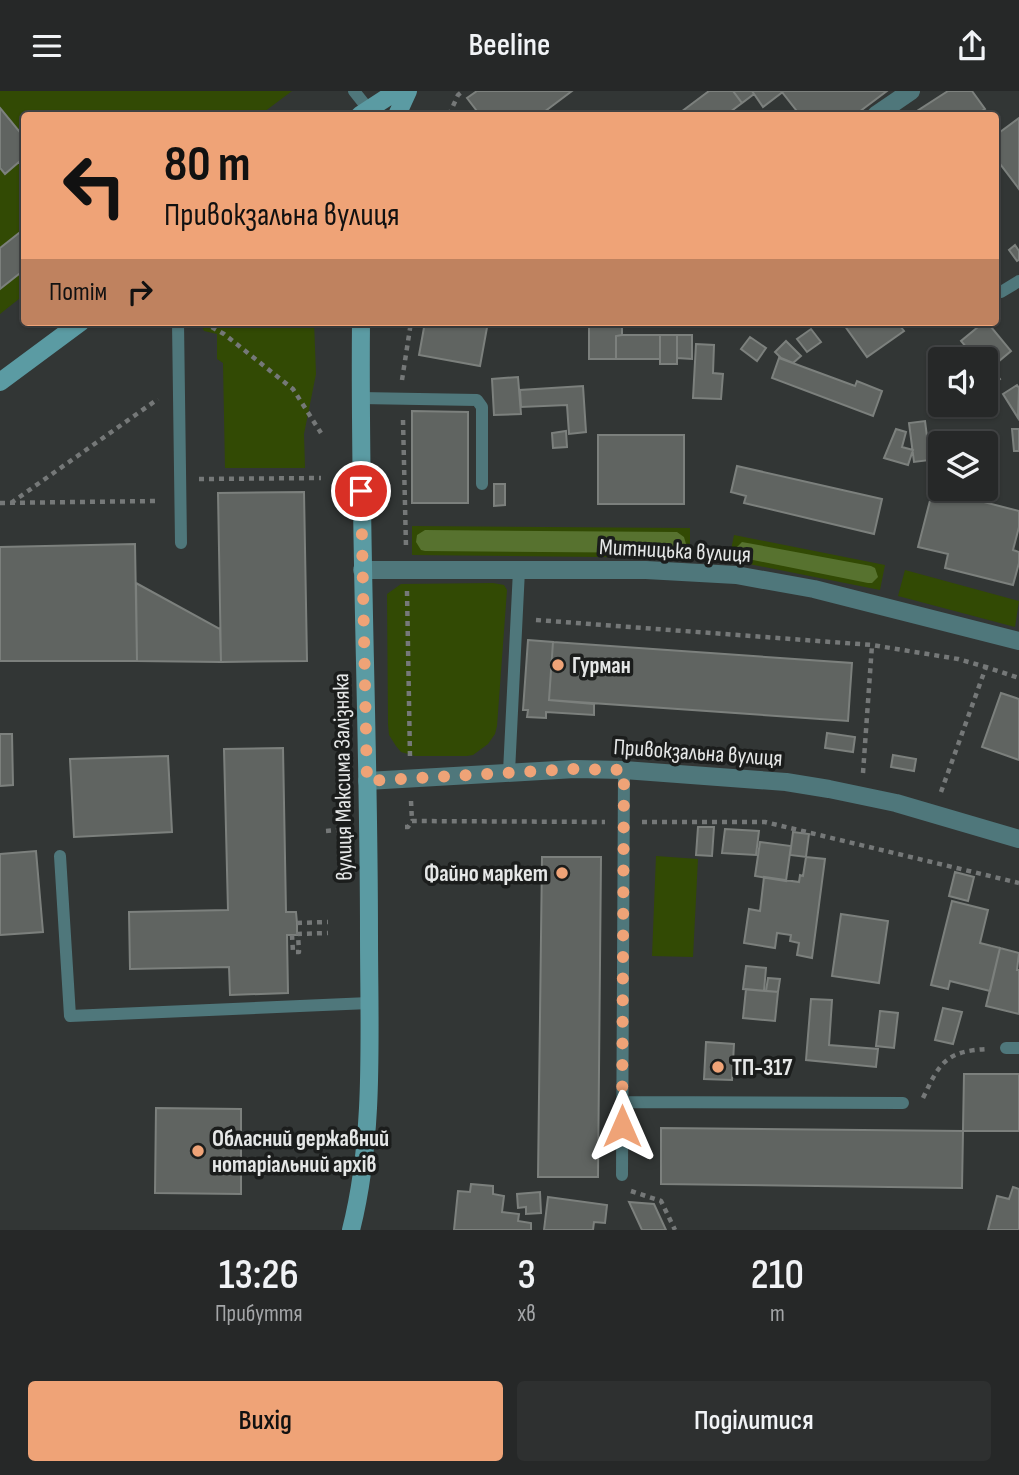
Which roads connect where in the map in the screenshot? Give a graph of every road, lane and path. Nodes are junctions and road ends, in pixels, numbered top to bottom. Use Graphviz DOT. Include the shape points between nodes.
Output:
graph roads {
  1 [pos="354,91"];
  2 [pos="397,91"];
  3 [pos="408,91"];
  4 [pos="911,91"];
  5 [pos="459,92"];
  6 [pos="364,112"];
  7 [pos="366,112"];
  8 [pos="398,112"];
  9 [pos="450,112"];
  10 [pos="880,112"];
  11 [pos="1019,281"];
  12 [pos="1001,292"];
  13 [pos="76,326"];
  14 [pos="178,326"];
  15 [pos="210,326"];
  16 [pos="361,326"];
  17 [pos="0,382"];
  18 [pos="179,384"];
  19 [pos="360,398"];
  20 [pos="321,433"];
  21 [pos="321,478"];
  22 [pos="181,480"];
  23 [pos="482,484"];
  24 [pos="181,501"];
  25 [pos="0,503"];
  26 [pos="11,503"];
  27 [pos="181,543"];
  28 [pos="519,570"];
  29 [pos="539,570"];
  30 [pos="362,571"];
  31 [pos="1019,641"];
  32 [pos="872,645"];
  33 [pos="986,667"];
  34 [pos="1019,678"];
  35 [pos="624,770"];
  36 [pos="509,772"];
  37 [pos="367,781"];
  38 [pos="862,795"];
  39 [pos="935,813"];
  40 [pos="624,822"];
  41 [pos="405,827"];
  42 [pos="339,830"];
  43 [pos="326,831"];
  44 [pos="1019,839"];
  45 [pos="60,856"];
  46 [pos="1019,883"];
  47 [pos="328,922"];
  48 [pos="297,923"];
  49 [pos="328,933"];
  50 [pos="292,935"];
  51 [pos="369,1003"];
  52 [pos="1012,1048"];
  53 [pos="622,1101"];
  54 [pos="903,1103"];
  55 [pos="622,1175"];
  56 [pos="351,1230"];
  57 [pos="675,1230"];
  1 -- 6 [label="lane"];
  2 -- 7 [label="main road"];
  3 -- 8 [label="main road"];
  4 -- 10 [label="street"];
  5 -- 9 [label="path"];
  11 -- 12 [label="lane"];
  13 -- 17 [label="main road"];
  14 -- 18 [label="lane"];
  15 -- 20 [label="path" via="293,389"];
  16 -- 19 [label="main road, вулиця Максима Залізняка"];
  18 -- 22 [label="lane"];
  18 -- 26 [label="path"];
  19 -- 23 [label="lane" via="477,400 482,407"];
  19 -- 30 [label="main road, вулиця Максима Залізняка"];
  21 -- 22 [label="path"];
  22 -- 24 [label="lane"];
  24 -- 26 [label="path"];
  24 -- 27 [label="lane"];
  25 -- 26 [label="path"];
  28 -- 29 [label="street, Митницька вулиця"];
  28 -- 30 [label="street, Митницька вулиця"];
  28 -- 36 [label="lane"];
  29 -- 31 [label="street, Митницька вулиця" via="736,575 826,592"];
  29 -- 32 [label="path" via="536,620"];
  30 -- 37 [label="main road, вулиця Максима Залізняка"];
  32 -- 33 [label="path"];
  32 -- 38 [label="path"];
  33 -- 34 [label="path"];
  33 -- 39 [label="path"];
  35 -- 36 [label="street, Привокзальна вулиця"];
  35 -- 38 [label="street, Привокзальна вулиця" via="786,782"];
  35 -- 40 [label="lane"];
  36 -- 37 [label="street, Привокзальна вулиця"];
  37 -- 51 [label="main road, вулиця Максима Залізняка"];
  38 -- 39 [label="street, Привокзальна вулиця"];
  39 -- 44 [label="street, Привокзальна вулиця"];
  40 -- 41 [label="path" via="412,821"];
  40 -- 46 [label="path" via="765,822"];
  40 -- 53 [label="lane"];
  42 -- 43 [label="path"];
  45 -- 51 [label="lane" via="70,1016"];
  47 -- 48 [label="path"];
  49 -- 50 [label="path" via="298,934 299,952 293,952"];
  51 -- 56 [label="main road, вулиця Максима Залізняка" via="370,1084"];
  52 -- 54 [label="path" via="951,1056 934,1072 921,1100"];
  53 -- 54 [label="lane"];
  53 -- 55 [label="lane"];
  55 -- 57 [label="path" via="634,1193 661,1201"];
}
